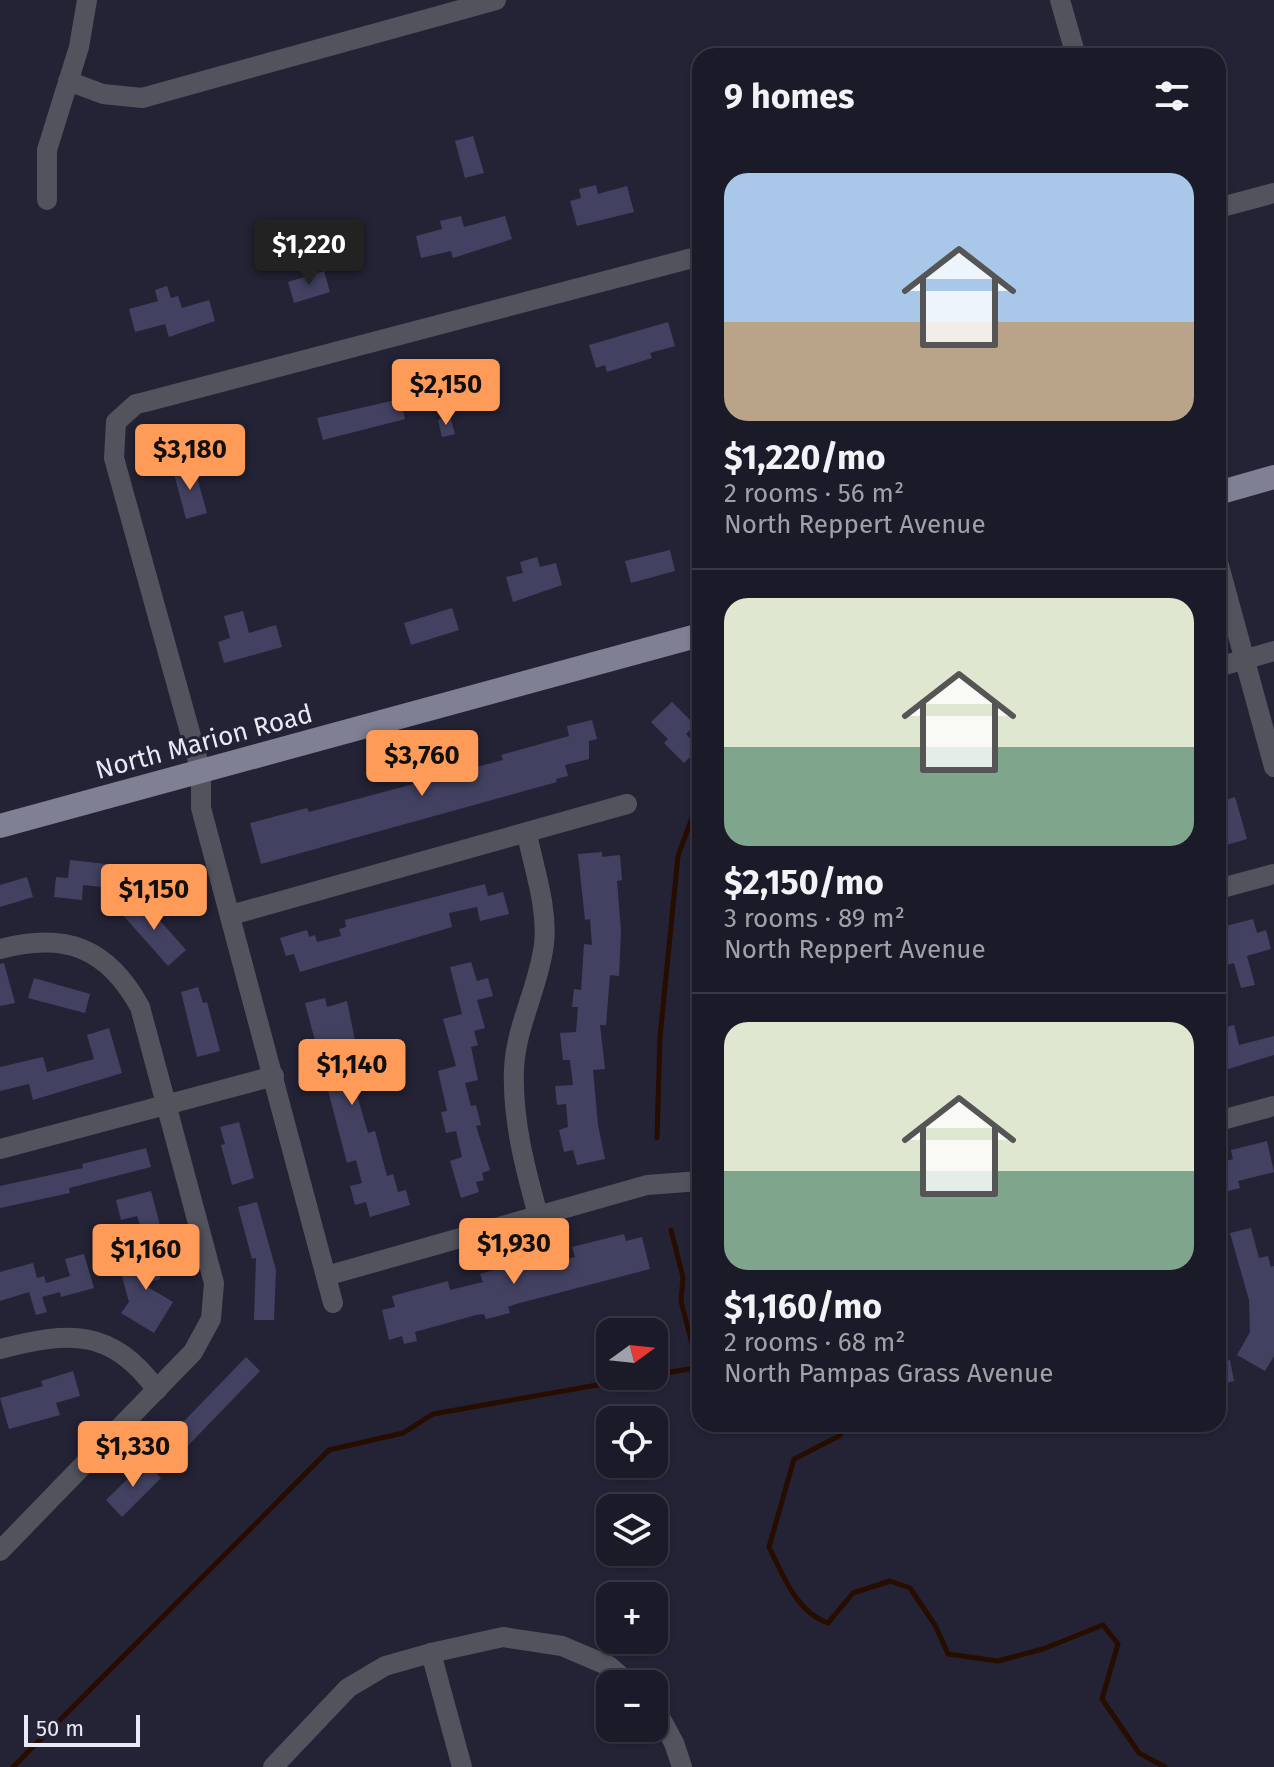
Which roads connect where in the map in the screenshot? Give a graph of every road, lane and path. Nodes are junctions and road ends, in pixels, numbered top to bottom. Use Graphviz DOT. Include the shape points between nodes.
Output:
graph roads {
  1 [pos="87,0"];
  2 [pos="496,0"];
  3 [pos="1060,0"];
  4 [pos="1074,48"];
  5 [pos="68,81"];
  6 [pos="1274,193"];
  7 [pos="47,200"];
  8 [pos="1226,206"];
  9 [pos="692,258"];
  10 [pos="1274,477"];
  11 [pos="1226,491"];
  12 [pos="1226,591"];
  13 [pos="692,637"];
  14 [pos="1274,651"];
  15 [pos="1245,659"];
  16 [pos="1226,665"];
  17 [pos="1274,767"];
  18 [pos="201,772"];
  19 [pos="627,804"];
  20 [pos="0,826"];
  21 [pos="527,834"];
  22 [pos="1274,874"];
  23 [pos="1226,887"];
  24 [pos="231,915"];
  25 [pos="0,949"];
  26 [pos="274,1076"];
  27 [pos="166,1104"];
  28 [pos="1274,1106"];
  29 [pos="1226,1119"];
  30 [pos="0,1149"];
  31 [pos="692,1182"];
  32 [pos="538,1215"];
  33 [pos="326,1276"];
  34 [pos="333,1303"];
  35 [pos="0,1349"];
  36 [pos="157,1390"];
  37 [pos="0,1551"];
  38 [pos="431,1653"];
  39 [pos="614,1670"];
  40 [pos="668,1732"];
  41 [pos="273,1767"];
  42 [pos="462,1767"];
  43 [pos="682,1767"];
  1 -- 5 [label="street"];
  2 -- 5 [label="street" via="142,98 103,94"];
  3 -- 4 [label="street"];
  5 -- 7 [label="street" via="47,150"];
  6 -- 8 [label="street"];
  9 -- 18 [label="street" via="136,404 116,422 114,458"];
  10 -- 11 [label="main road"];
  12 -- 15 [label="street"];
  13 -- 18 [label="main road, North Marion Road"];
  14 -- 15 [label="street"];
  15 -- 16 [label="street"];
  15 -- 17 [label="street"];
  18 -- 20 [label="main road, North Marion Road"];
  18 -- 24 [label="street" via="201,808"];
  19 -- 21 [label="street"];
  21 -- 24 [label="street"];
  21 -- 32 [label="street" via="544,943 521,1020 514,1070 520,1149"];
  22 -- 23 [label="street"];
  24 -- 26 [label="street"];
  25 -- 27 [label="street" via="40,942 72,944 117,970 140,1007"];
  26 -- 27 [label="street"];
  26 -- 33 [label="street"];
  27 -- 30 [label="street"];
  27 -- 36 [label="street" via="214,1283 211,1319 193,1352"];
  28 -- 29 [label="street"];
  31 -- 32 [label="street" via="647,1185"];
  32 -- 33 [label="street"];
  33 -- 34 [label="street"];
  35 -- 36 [label="street" via="74,1335 112,1347 139,1366"];
  36 -- 37 [label="street"];
  38 -- 39 [label="street" via="503,1637 562,1646"];
  38 -- 41 [label="street" via="385,1666 359,1681"];
  38 -- 42 [label="street"];
  40 -- 43 [label="street"];
}
